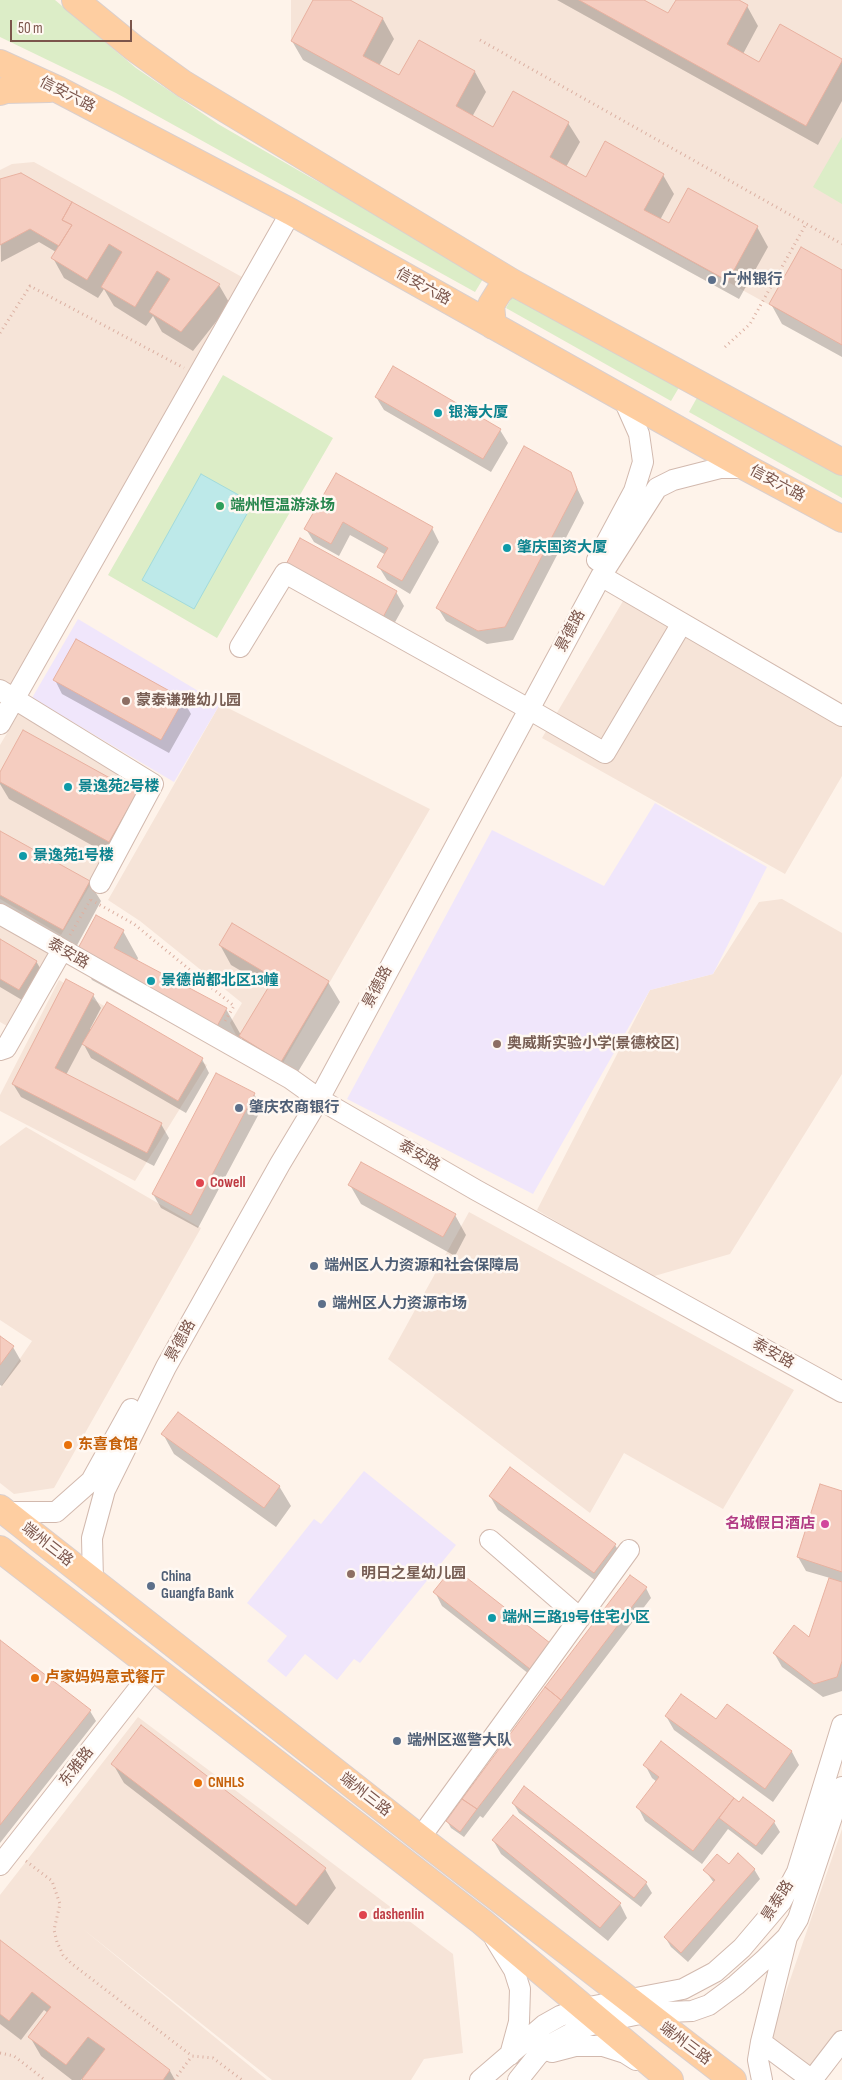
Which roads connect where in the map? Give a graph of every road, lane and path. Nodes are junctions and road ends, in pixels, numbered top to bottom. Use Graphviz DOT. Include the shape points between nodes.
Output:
graph roads {
  1 [pos="75,0"];
  2 [pos="93,0"];
  3 [pos="480,40"];
  4 [pos="134,48"];
  5 [pos="0,63"];
  6 [pos="57,89"];
  7 [pos="0,92"];
  8 [pos="290,212"];
  9 [pos="806,224"];
  10 [pos="842,244"];
  11 [pos="510,281"];
  12 [pos="493,326"];
  13 [pos="0,333"];
  14 [pos="725,348"];
  15 [pos="198,376"];
  16 [pos="623,398"];
  17 [pos="842,462"];
  18 [pos="747,468"];
  19 [pos="842,519"];
  20 [pos="601,576"];
  21 [pos="682,622"];
  22 [pos="240,648"];
  23 [pos="6,695"];
  24 [pos="524,706"];
  25 [pos="842,716"];
  26 [pos="0,724"];
  27 [pos="95,891"];
  28 [pos="0,914"];
  29 [pos="62,950"];
  30 [pos="216,1037"];
  31 [pos="0,1050"];
  32 [pos="314,1095"];
  33 [pos="842,1392"];
  34 [pos="2,1510"];
  35 [pos="490,1540"];
  36 [pos="0,1549"];
  37 [pos="629,1550"];
  38 [pos="93,1581"];
  39 [pos="580,1618"];
  40 [pos="154,1669"];
  41 [pos="842,1725"];
  42 [pos="842,1787"];
  43 [pos="363,1794"];
  44 [pos="345,1816"];
  45 [pos="420,1838"];
  46 [pos="6,1857"];
  47 [pos="482,1922"];
  48 [pos="787,1937"];
  49 [pos="636,2006"];
  50 [pos="593,2015"];
  51 [pos="842,2041"];
  52 [pos="761,2042"];
  53 [pos="0,2052"];
  54 [pos="511,2054"];
  55 [pos="538,2055"];
  56 [pos="192,2056"];
  57 [pos="721,2077"];
  58 [pos="45,2080"];
  59 [pos="174,2080"];
  60 [pos="242,2080"];
  61 [pos="480,2080"];
  62 [pos="495,2080"];
  63 [pos="518,2080"];
  64 [pos="528,2080"];
  65 [pos="669,2080"];
  66 [pos="762,2080"];
  67 [pos="812,2080"];
  1 -- 4 [label="main road"];
  2 -- 4 [label="main road"];
  3 -- 9 [label="path"];
  4 -- 11 [label="main road" via="184,84"];
  5 -- 6 [label="main road, 信安六路"];
  6 -- 7 [label="main road"];
  6 -- 8 [label="main road, 信安六路"];
  8 -- 12 [label="main road, 信安六路"];
  8 -- 15 [label="street"];
  9 -- 10 [label="path"];
  9 -- 14 [label="path" via="750,324"];
  11 -- 12 [label="main road" via="491,304"];
  11 -- 17 [label="main road"];
  12 -- 16 [label="main road, 信安六路"];
  13 -- 15 [label="path" via="30,286"];
  15 -- 23 [label="street"];
  16 -- 18 [label="main road, 信安六路"];
  16 -- 24 [label="street, 景德路" via="639,434 643,462 634,491"];
  18 -- 19 [label="main road, 信安六路"];
  18 -- 20 [label="street, 景德路" via="720,468 673,480 657,488"];
  20 -- 21 [label="street"];
  20 -- 24 [label="street, 景德路"];
  21 -- 24 [label="street" via="605,754"];
  21 -- 25 [label="street"];
  22 -- 24 [label="street" via="285,573"];
  23 -- 26 [label="street"];
  23 -- 27 [label="street" via="153,784"];
  24 -- 32 [label="street, 景德路"];
  27 -- 29 [label="path"];
  27 -- 30 [label="path" via="234,1006"];
  28 -- 29 [label="street, 泰安路"];
  29 -- 30 [label="street, 泰安路"];
  29 -- 31 [label="street" via="6,1048"];
  30 -- 32 [label="street, 泰安路"];
  32 -- 33 [label="street, 泰安路" via="476,1190"];
  32 -- 34 [label="street, 景德路" via="92,1481 56,1512"];
  32 -- 38 [label="street, 景德路" via="280,1164 166,1367 105,1490 92,1538"];
  34 -- 38 [label="main road, 端州三路"];
  35 -- 39 [label="street"];
  36 -- 40 [label="main road, 端州三路"];
  37 -- 39 [label="street"];
  38 -- 43 [label="main road, 端州三路"];
  39 -- 45 [label="street"];
  40 -- 44 [label="main road, 端州三路"];
  40 -- 46 [label="street, 东雅路"];
  41 -- 49 [label="street, 景泰路" via="797,1872 781,1902 742,1948 715,1972 683,1989"];
  42 -- 48 [label="street" via="798,1919"];
  43 -- 44 [label="main road"];
  43 -- 45 [label="main road, 端州三路"];
  44 -- 47 [label="main road, 端州三路"];
  45 -- 49 [label="main road, 端州三路"];
  46 -- 56 [label="path" via="52,1881 60,1904 54,1930 63,1954 72,1964"];
  47 -- 50 [label="main road, 端州三路"];
  47 -- 54 [label="street" via="505,1954 520,1989 519,2022"];
  48 -- 49 [label="street" via="736,1985 709,2005 692,2011"];
  48 -- 52 [label="street"];
  49 -- 50 [label="street"];
  49 -- 57 [label="main road, 端州三路"];
  50 -- 54 [label="street" via="560,2016 544,2024"];
  50 -- 55 [label="street" via="579,2029"];
  50 -- 65 [label="main road, 端州三路"];
  51 -- 67 [label="street"];
  52 -- 66 [label="street" via="758,2060"];
  52 -- 67 [label="street"];
  53 -- 58 [label="path" via="14,2056"];
  54 -- 61 [label="street"];
  54 -- 62 [label="street"];
  55 -- 63 [label="street"];
  55 -- 64 [label="street"];
  55 -- 65 [label="street" via="575,2046 603,2046 625,2053"];
  56 -- 59 [label="path"];
  56 -- 60 [label="path" via="213,2058"];
}
